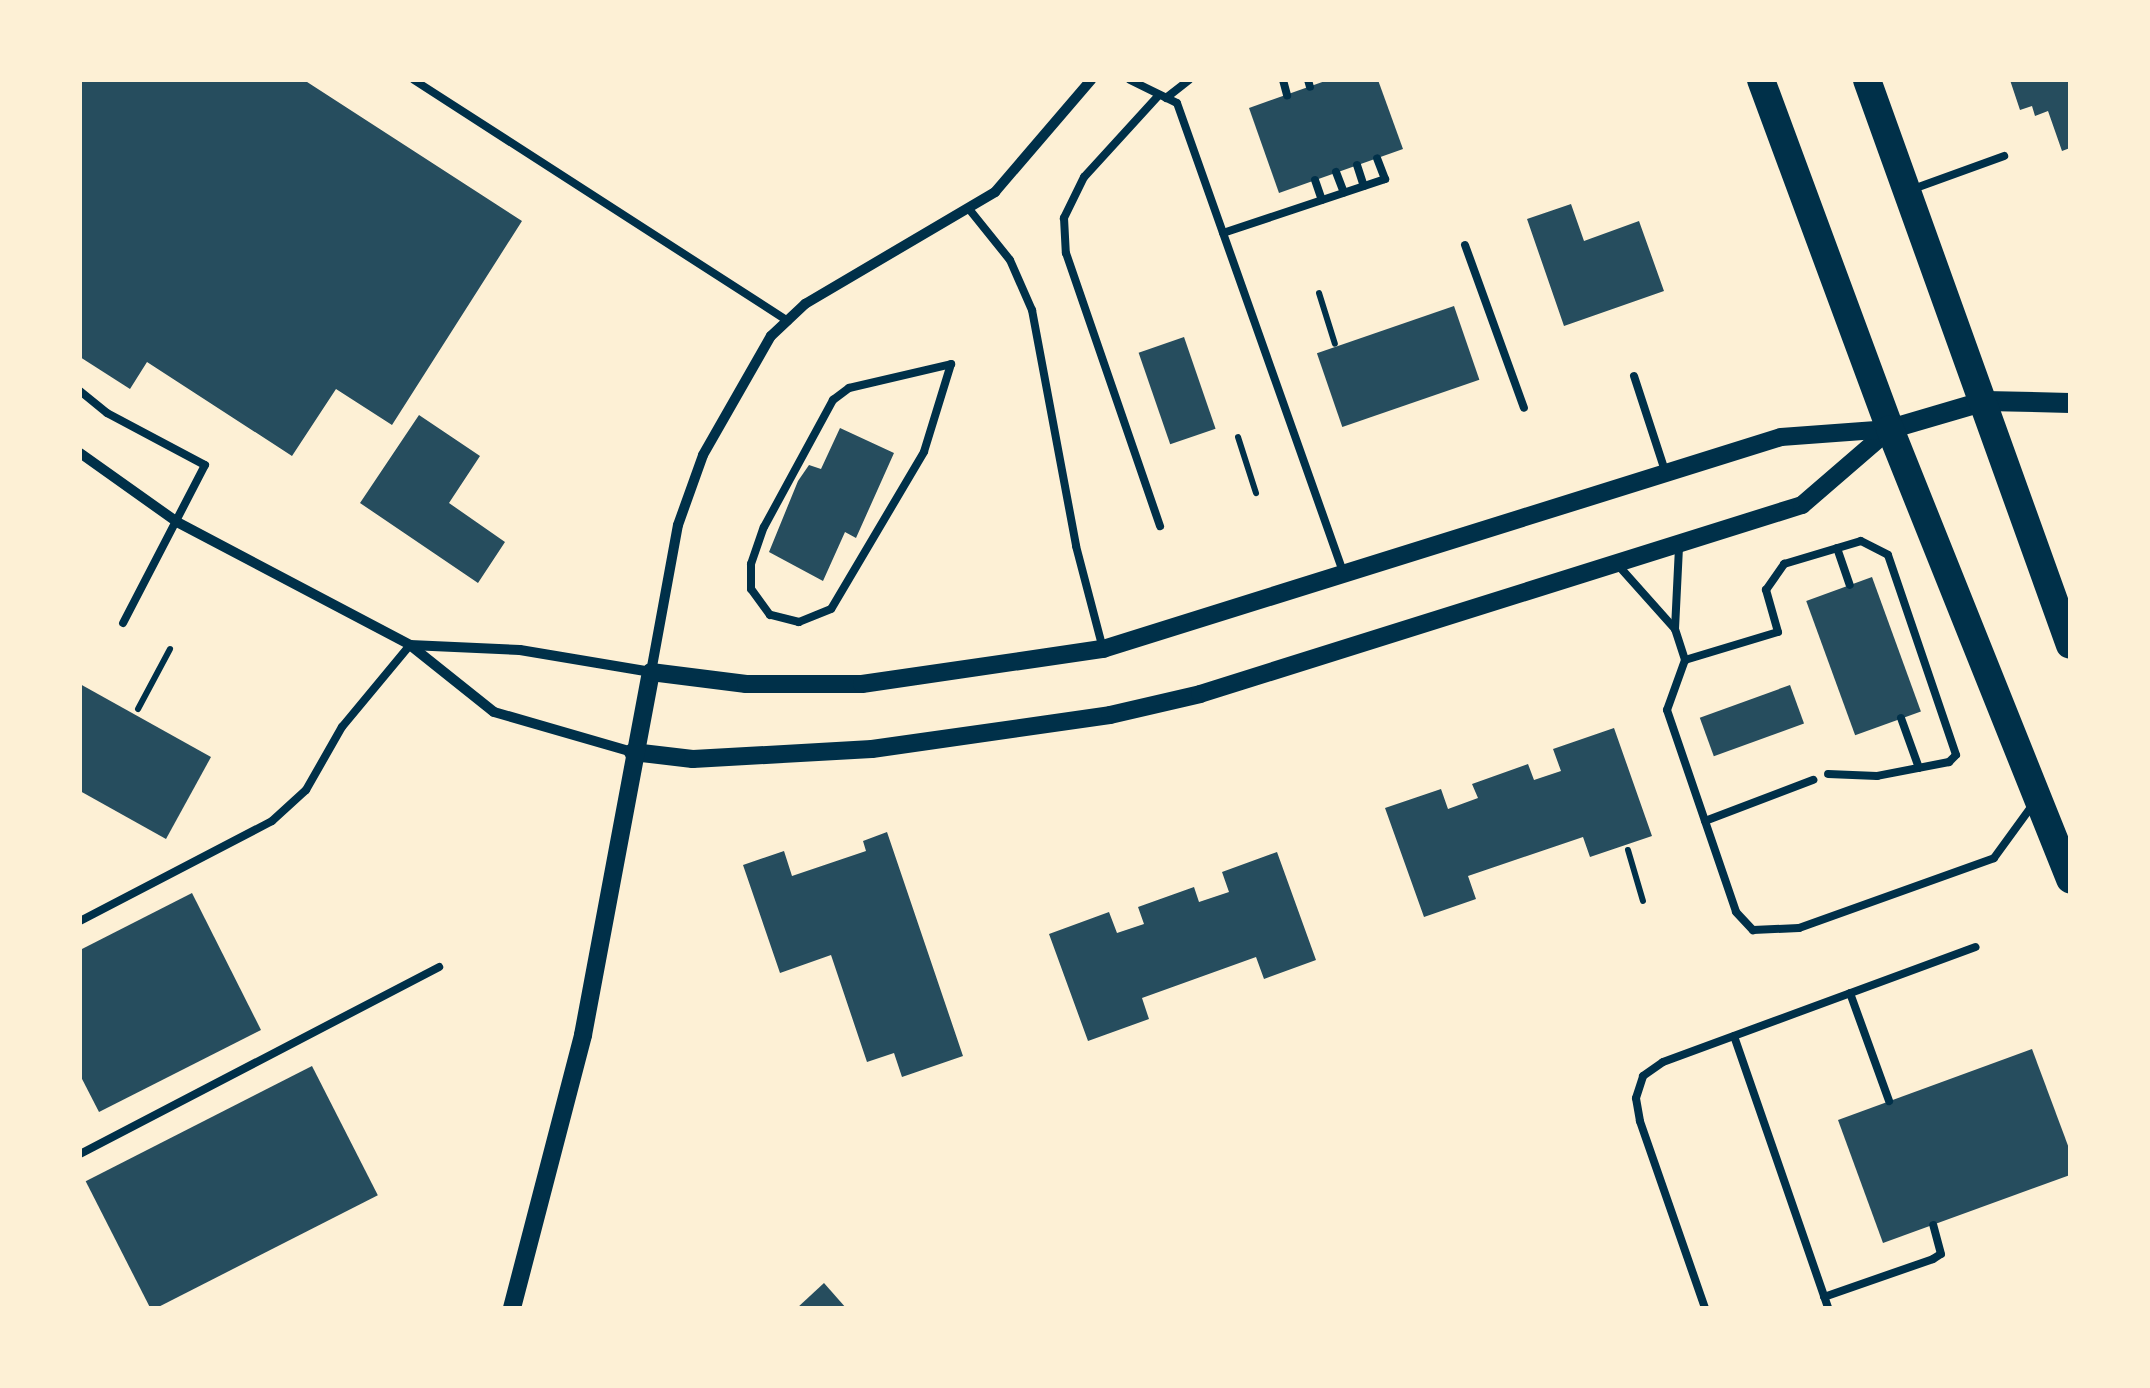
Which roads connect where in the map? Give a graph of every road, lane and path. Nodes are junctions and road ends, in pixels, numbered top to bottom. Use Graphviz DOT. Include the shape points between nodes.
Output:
graph roads {
  1 [pos="414,80"];
  2 [pos="1091,80"];
  3 [pos="1130,80"];
  4 [pos="1189,80"];
  5 [pos="1283,80"];
  6 [pos="1761,80"];
  7 [pos="1868,80"];
  8 [pos="1287,95"];
  9 [pos="1163,96"];
  10 [pos="2004,156"];
  11 [pos="1377,158"];
  12 [pos="1356,165"];
  13 [pos="1336,172"];
  14 [pos="1315,180"];
  15 [pos="1364,186"];
  16 [pos="1909,190"];
  17 [pos="1344,193"];
  18 [pos="1322,200"];
  19 [pos="969,209"];
  20 [pos="1223,233"];
  21 [pos="1465,244"];
  22 [pos="1320,293"];
  23 [pos="788,321"];
  24 [pos="1334,344"];
  25 [pos="951,364"];
  26 [pos="1634,376"];
  27 [pos="80,391"];
  28 [pos="1985,401"];
  29 [pos="2070,403"];
  30 [pos="1524,408"];
  31 [pos="1890,429"];
  32 [pos="1238,438"];
  33 [pos="80,453"];
  34 [pos="1667,476"];
  35 [pos="1256,493"];
  36 [pos="176,522"];
  37 [pos="1160,526"];
  38 [pos="1680,544"];
  39 [pos="1837,548"];
  40 [pos="1616,564"];
  41 [pos="1345,576"];
  42 [pos="1850,586"];
  43 [pos="123,623"];
  44 [pos="1676,629"];
  45 [pos="410,645"];
  46 [pos="2070,646"];
  47 [pos="170,649"];
  48 [pos="1103,649"];
  49 [pos="1686,660"];
  50 [pos="650,672"];
  51 [pos="138,709"];
  52 [pos="1901,718"];
  53 [pos="633,752"];
  54 [pos="1919,768"];
  55 [pos="1828,774"];
  56 [pos="1813,780"];
  57 [pos="2038,795"];
  58 [pos="1704,820"];
  59 [pos="1628,850"];
  60 [pos="2070,879"];
  61 [pos="1643,901"];
  62 [pos="80,921"];
  63 [pos="1976,947"];
  64 [pos="439,968"];
  65 [pos="1850,993"];
  66 [pos="1734,1036"];
  67 [pos="1889,1101"];
  68 [pos="80,1154"];
  69 [pos="1933,1225"];
  70 [pos="1824,1296"];
  71 [pos="512,1308"];
  72 [pos="1705,1308"];
  73 [pos="1828,1308"];
  1 -- 23 [label="lane"];
  2 -- 19 [label="street" via="1020,170"];
  3 -- 9 [label="lane"];
  4 -- 9 [label="lane"];
  5 -- 8 [label="lane"];
  6 -- 31 [label="highway"];
  7 -- 16 [label="highway"];
  9 -- 20 [label="lane" via="1178,104"];
  9 -- 37 [label="lane" via="1084,177 1064,218 1066,253"];
  10 -- 16 [label="lane"];
  11 -- 15 [label="lane" via="1385,179"];
  12 -- 15 [label="lane"];
  13 -- 17 [label="lane"];
  14 -- 18 [label="lane"];
  15 -- 17 [label="lane"];
  16 -- 28 [label="highway"];
  17 -- 18 [label="lane"];
  18 -- 20 [label="lane"];
  19 -- 23 [label="street" via="805,304"];
  19 -- 48 [label="lane" via="1010,260 1032,310 1076,546"];
  20 -- 41 [label="lane"];
  21 -- 30 [label="lane"];
  22 -- 24 [label="path"];
  23 -- 50 [label="street" via="736,389 703,455 678,525"];
  25 -- 25 [label="lane" via="924,452 831,609 817,619 780,620 752,589 749,574 764,526 833,400 849,388"];
  26 -- 34 [label="lane"];
  27 -- 36 [label="lane" via="107,413 205,465"];
  28 -- 29 [label="main road"];
  28 -- 31 [label="main road"];
  28 -- 46 [label="highway"];
  31 -- 34 [label="street" via="1781,438"];
  31 -- 38 [label="street" via="1802,505"];
  31 -- 57 [label="highway"];
  32 -- 35 [label="path"];
  33 -- 36 [label="street"];
  34 -- 41 [label="street"];
  36 -- 43 [label="lane"];
  36 -- 45 [label="street"];
  38 -- 40 [label="street"];
  38 -- 44 [label="lane"];
  39 -- 42 [label="lane"];
  39 -- 49 [label="lane" via="1784,564 1771,575 1766,590 1778,632"];
  39 -- 54 [label="lane" via="1862,540 1888,555 1955,740 1950,762"];
  40 -- 44 [label="lane"];
  40 -- 53 [label="street" via="1265,676 1110,715 872,749 693,759"];
  41 -- 48 [label="street"];
  44 -- 49 [label="lane"];
  45 -- 50 [label="street" via="520,650"];
  45 -- 53 [label="street" via="494,712"];
  45 -- 62 [label="lane" via="342,727 306,790 272,821"];
  47 -- 51 [label="path"];
  48 -- 50 [label="street" via="862,684 746,684"];
  49 -- 58 [label="lane" via="1667,710"];
  50 -- 53 [label="street"];
  52 -- 54 [label="lane"];
  53 -- 71 [label="street" via="583,1035"];
  54 -- 55 [label="lane" via="1877,776"];
  56 -- 58 [label="lane"];
  57 -- 58 [label="lane" via="1994,858 1772,934 1754,930 1736,912"];
  57 -- 60 [label="highway"];
  59 -- 61 [label="path"];
  63 -- 65 [label="lane"];
  64 -- 68 [label="lane"];
  65 -- 66 [label="lane"];
  65 -- 67 [label="lane"];
  66 -- 70 [label="lane"];
  66 -- 72 [label="lane" via="1663,1062 1643,1076 1636,1098"];
  69 -- 70 [label="lane" via="1940,1254 1933,1260"];
  70 -- 73 [label="lane"];
}
